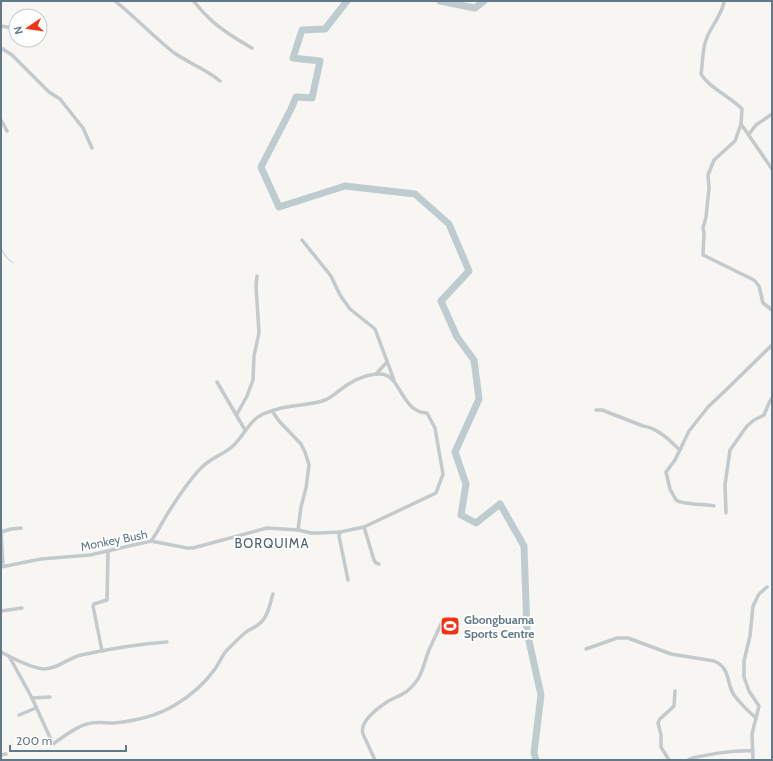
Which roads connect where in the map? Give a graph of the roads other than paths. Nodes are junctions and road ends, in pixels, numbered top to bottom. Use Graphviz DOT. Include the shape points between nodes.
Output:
graph roads {
  1 [pos="115,1"];
  2 [pos="193,1"];
  3 [pos="724,1"];
  4 [pos="1,48"];
  5 [pos="252,48"];
  6 [pos="220,81"];
  7 [pos="772,114"];
  8 [pos="1,120"];
  9 [pos="741,124"];
  10 [pos="7,131"];
  11 [pos="749,134"];
  12 [pos="92,148"];
  13 [pos="772,169"];
  14 [pos="302,240"];
  15 [pos="257,276"];
  16 [pos="772,310"];
  17 [pos="772,345"];
  18 [pos="387,362"];
  19 [pos="376,374"];
  20 [pos="394,380"];
  21 [pos="217,382"];
  22 [pos="772,398"];
  23 [pos="596,410"];
  24 [pos="272,411"];
  25 [pos="236,414"];
  26 [pos="245,430"];
  27 [pos="680,450"];
  28 [pos="714,506"];
  29 [pos="726,513"];
  30 [pos="364,527"];
  31 [pos="21,528"];
  32 [pos="298,530"];
  33 [pos="1,531"];
  34 [pos="340,532"];
  35 [pos="151,541"];
  36 [pos="108,552"];
  37 [pos="379,564"];
  38 [pos="2,566"];
  39 [pos="348,580"];
  40 [pos="767,587"];
  41 [pos="273,594"];
  42 [pos="22,608"];
  43 [pos="1,611"];
  44 [pos="440,624"];
  45 [pos="166,642"];
  46 [pos="586,649"];
  47 [pos="102,651"];
  48 [pos="1,652"];
  49 [pos="9,656"];
  50 [pos="675,691"];
  51 [pos="50,697"];
  52 [pos="32,698"];
  53 [pos="36,708"];
  54 [pos="19,715"];
  55 [pos="756,718"];
  56 [pos="753,751"];
  57 [pos="6,754"];
  58 [pos="1,755"];
  59 [pos="375,760"];
  60 [pos="669,760"];
  61 [pos="688,760"];
  62 [pos="753,760"];
  1 -- 6 [label="street" via="173,51"];
  2 -- 5 [label="street" via="206,16 233,38"];
  3 -- 9 [label="street" via="723,8 705,41 701,74 742,109"];
  4 -- 12 [label="street" via="12,55 60,100 82,128"];
  7 -- 11 [label="street" via="756,125"];
  8 -- 10 [label="street"];
  9 -- 11 [label="street"];
  9 -- 16 [label="street" via="735,141 714,160 708,175 703,255 754,280 759,286 763,303"];
  11 -- 13 [label="street"];
  14 -- 18 [label="street" via="331,276 350,309 375,329"];
  15 -- 25 [label="street" via="258,333 253,380"];
  17 -- 27 [label="street" via="708,407 689,431"];
  18 -- 19 [label="street"];
  18 -- 20 [label="street"];
  19 -- 20 [label="street" via="383,374"];
  19 -- 24 [label="street" via="358,379 322,401"];
  20 -- 30 [label="street, Monkey Bush" via="404,399 419,411 427,413 434,424 443,474 436,492"];
  21 -- 25 [label="street"];
  22 -- 29 [label="street" via="764,415 747,426 730,450 725,485"];
  23 -- 27 [label="street" via="648,426"];
  24 -- 26 [label="street" via="256,418"];
  24 -- 32 [label="street" via="301,444 309,465"];
  25 -- 26 [label="street"];
  26 -- 35 [label="street" via="234,446 212,459 196,474"];
  27 -- 28 [label="street" via="666,472 673,498 679,503"];
  30 -- 34 [label="street, Monkey Bush"];
  30 -- 37 [label="street" via="374,560"];
  31 -- 33 [label="street"];
  32 -- 34 [label="street, Monkey Bush" via="311,533"];
  32 -- 35 [label="street, Monkey Bush" via="260,529 194,548"];
  33 -- 38 [label="street"];
  34 -- 39 [label="street"];
  35 -- 36 [label="street, Monkey Bush"];
  36 -- 38 [label="street, Monkey Bush" via="78,557 41,558"];
  36 -- 47 [label="street" via="107,600 93,606"];
  40 -- 55 [label="street" via="759,594 753,606 744,661 744,677 759,706"];
  41 -- 53 [label="street" via="262,621 224,653 216,668 195,690 160,713 112,723 85,724 53,744"];
  42 -- 43 [label="street"];
  44 -- 59 [label="street" via="418,680 405,692 386,703 363,725 363,734"];
  45 -- 47 [label="street"];
  46 -- 55 [label="street" via="617,638 628,638 671,654 720,663 733,694"];
  47 -- 49 [label="street" via="74,657 57,666 42,669"];
  48 -- 49 [label="street"];
  49 -- 52 [label="street"];
  50 -- 60 [label="street" via="674,706 658,723 661,747"];
  51 -- 52 [label="street"];
  52 -- 53 [label="street"];
  53 -- 54 [label="street"];
  55 -- 56 [label="street" via="752,734"];
  56 -- 61 [label="street" via="723,752"];
  56 -- 62 [label="street"];
  57 -- 58 [label="street"];
}
